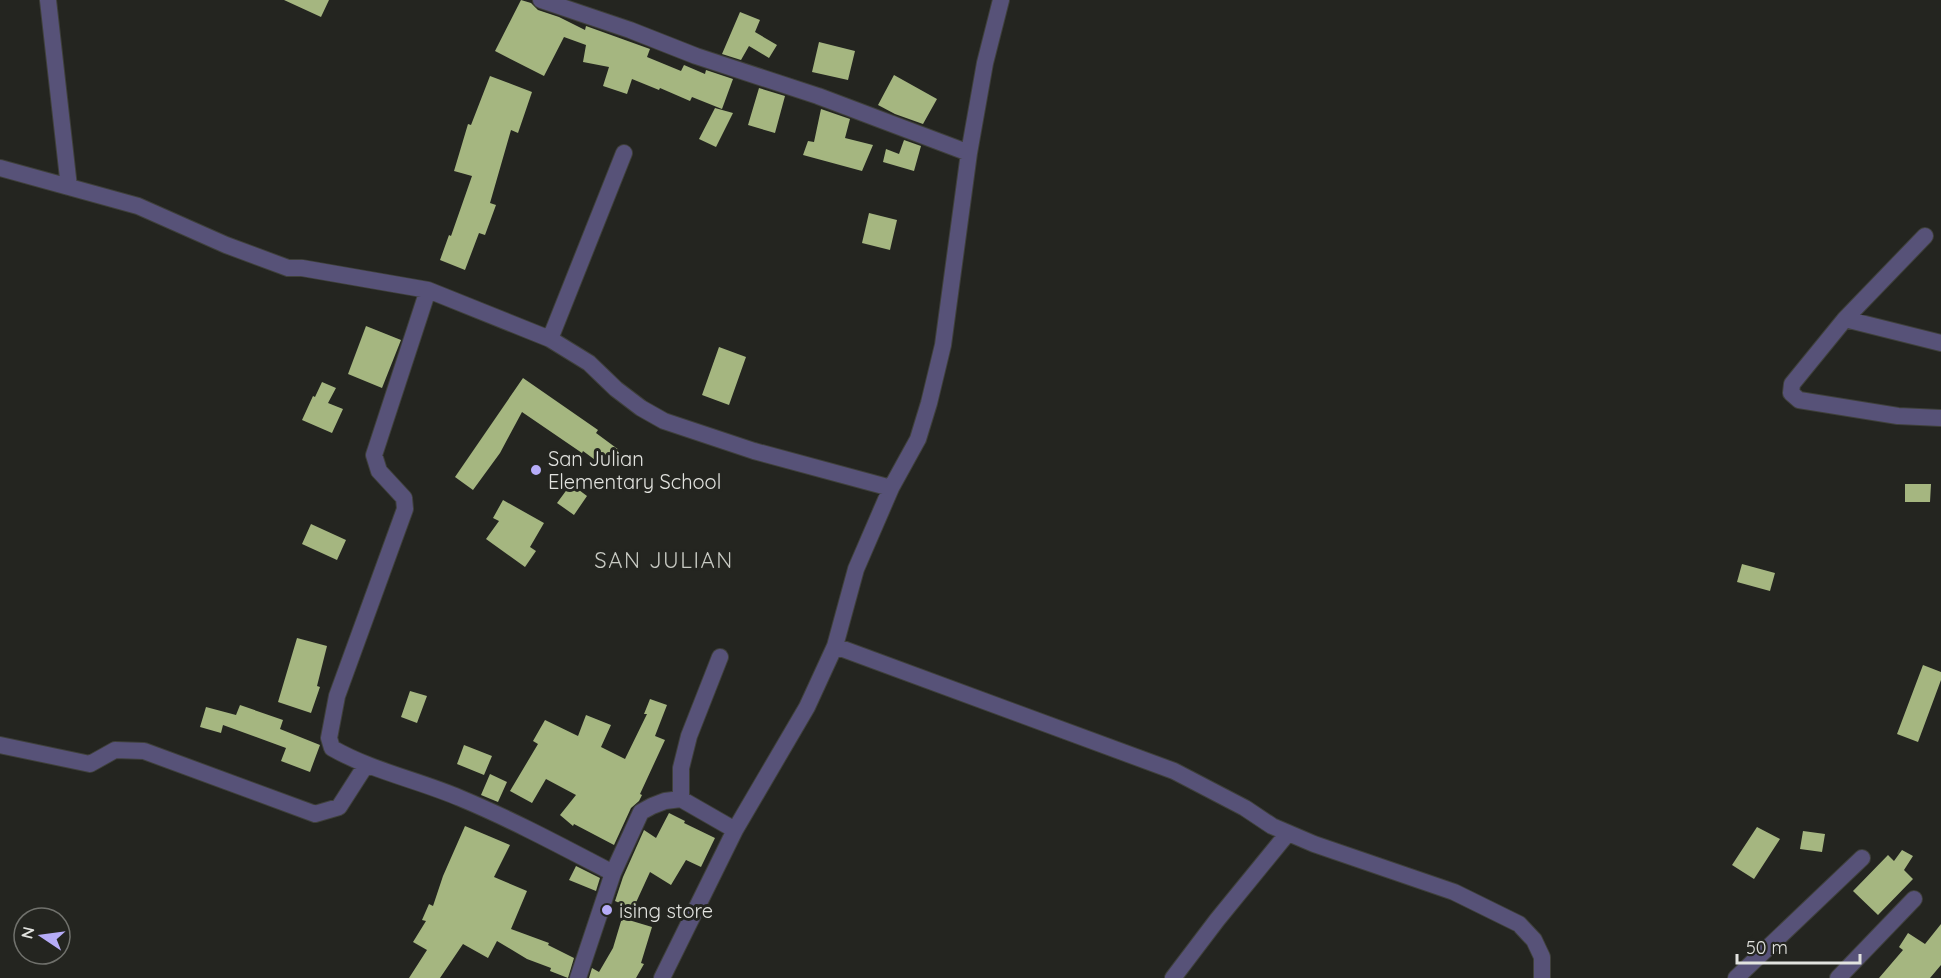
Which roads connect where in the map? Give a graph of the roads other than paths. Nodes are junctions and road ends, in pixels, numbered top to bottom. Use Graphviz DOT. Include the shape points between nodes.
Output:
graph roads {
  1 [pos="48,0"];
  2 [pos="541,0"];
  3 [pos="1001,0"];
  4 [pos="624,153"];
  5 [pos="969,153"];
  6 [pos="0,168"];
  7 [pos="69,187"];
  8 [pos="1925,236"];
  9 [pos="428,290"];
  10 [pos="1845,319"];
  11 [pos="550,339"];
  12 [pos="1941,343"];
  13 [pos="1941,418"];
  14 [pos="891,488"];
  15 [pos="835,646"];
  16 [pos="720,657"];
  17 [pos="0,746"];
  18 [pos="366,765"];
  19 [pos="681,799"];
  20 [pos="735,830"];
  21 [pos="1288,833"];
  22 [pos="1862,858"];
  23 [pos="613,873"];
  24 [pos="1914,899"];
  25 [pos="578,978"];
  26 [pos="662,978"];
  27 [pos="1173,978"];
  28 [pos="1542,978"];
  29 [pos="1736,978"];
  30 [pos="1838,978"];
  1 -- 7 [label="street"];
  2 -- 5 [label="street"];
  3 -- 5 [label="street"];
  4 -- 11 [label="street"];
  5 -- 14 [label="street" via="943,345 918,439"];
  6 -- 7 [label="street"];
  7 -- 9 [label="street" via="138,206 288,268"];
  8 -- 10 [label="street"];
  9 -- 11 [label="street"];
  9 -- 18 [label="street" via="374,454 379,471 404,498 405,509 337,696 329,738 332,748"];
  10 -- 12 [label="street"];
  10 -- 13 [label="street" via="1792,384 1794,397 1898,416"];
  11 -- 14 [label="street" via="589,363 616,389 664,421 754,451"];
  14 -- 15 [label="street" via="856,569"];
  15 -- 20 [label="street" via="807,707"];
  15 -- 21 [label="street" via="1174,771"];
  16 -- 19 [label="street" via="689,736 681,768"];
  17 -- 18 [label="street" via="90,764 115,750 144,751 315,814 339,807"];
  18 -- 23 [label="street" via="459,797"];
  19 -- 20 [label="street"];
  19 -- 23 [label="street" via="665,801 641,812"];
  20 -- 26 [label="street"];
  21 -- 27 [label="street"];
  21 -- 28 [label="street" via="1454,892 1519,924 1534,940 1542,957"];
  22 -- 29 [label="street"];
  23 -- 25 [label="street"];
  24 -- 30 [label="street"];
}
